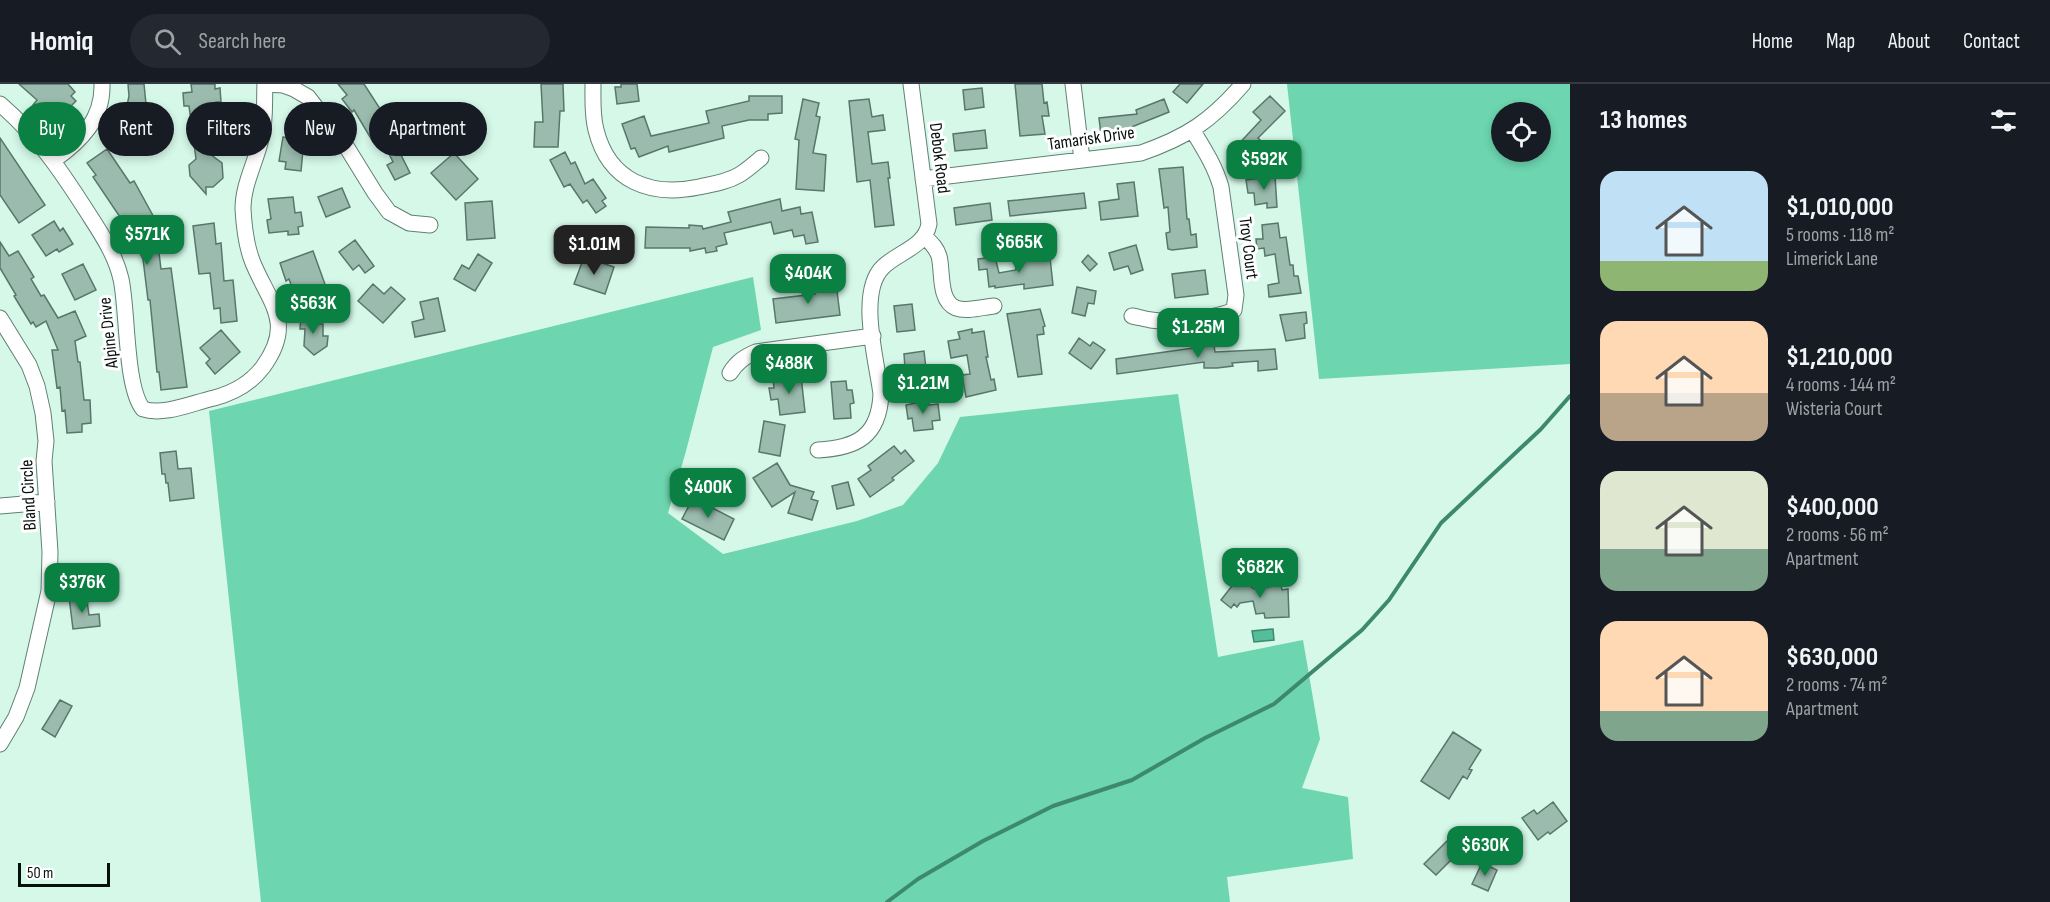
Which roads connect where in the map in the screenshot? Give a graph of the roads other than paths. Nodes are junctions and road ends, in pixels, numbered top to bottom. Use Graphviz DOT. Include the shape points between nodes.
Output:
graph roads {
  1 [pos="102,84"];
  2 [pos="265,84"];
  3 [pos="594,84"];
  4 [pos="911,84"];
  5 [pos="1073,84"];
  6 [pos="1243,84"];
  7 [pos="0,104"];
  8 [pos="1193,131"];
  9 [pos="761,158"];
  10 [pos="54,160"];
  11 [pos="1082,160"];
  12 [pos="923,179"];
  13 [pos="430,225"];
  14 [pos="925,237"];
  15 [pos="994,306"];
  16 [pos="1132,316"];
  17 [pos="0,318"];
  18 [pos="873,336"];
  19 [pos="730,374"];
  20 [pos="818,450"];
  21 [pos="47,502"];
  22 [pos="0,506"];
  23 [pos="0,744"];
  1 -- 10 [label="street" via="98,112 86,133"];
  2 -- 10 [label="street, Alpine Drive" via="262,136 243,206 247,244 279,323 277,340 260,371 244,386 218,397 158,412 143,409 138,403 122,281 115,257"];
  2 -- 13 [label="street" via="294,88 308,97 389,212 410,223"];
  3 -- 9 [label="street" via="596,129 603,149 620,172 646,187 683,190 717,183 740,175"];
  4 -- 12 [label="street, Debok Road"];
  5 -- 11 [label="street"];
  6 -- 8 [label="street, Tamarisk Drive"];
  7 -- 10 [label="street, Alpine Drive" via="25,125"];
  8 -- 11 [label="street, Tamarisk Drive" via="1141,153"];
  8 -- 16 [label="street, Troy Court" via="1221,187 1236,295 1234,310 1216,316 1172,320"];
  11 -- 12 [label="street, Tamarisk Drive"];
  12 -- 14 [label="street, Debok Road" via="929,224"];
  14 -- 15 [label="street" via="936,247 950,304 963,309"];
  14 -- 18 [label="street" via="875,277 870,304"];
  17 -- 21 [label="street, Bland Circle" via="37,386 46,441"];
  18 -- 19 [label="street" via="756,352 744,356"];
  18 -- 20 [label="street" via="881,394 876,423 855,443 841,449"];
  21 -- 22 [label="street"];
  21 -- 23 [label="street, Bland Circle" via="47,602 27,688"];
}
